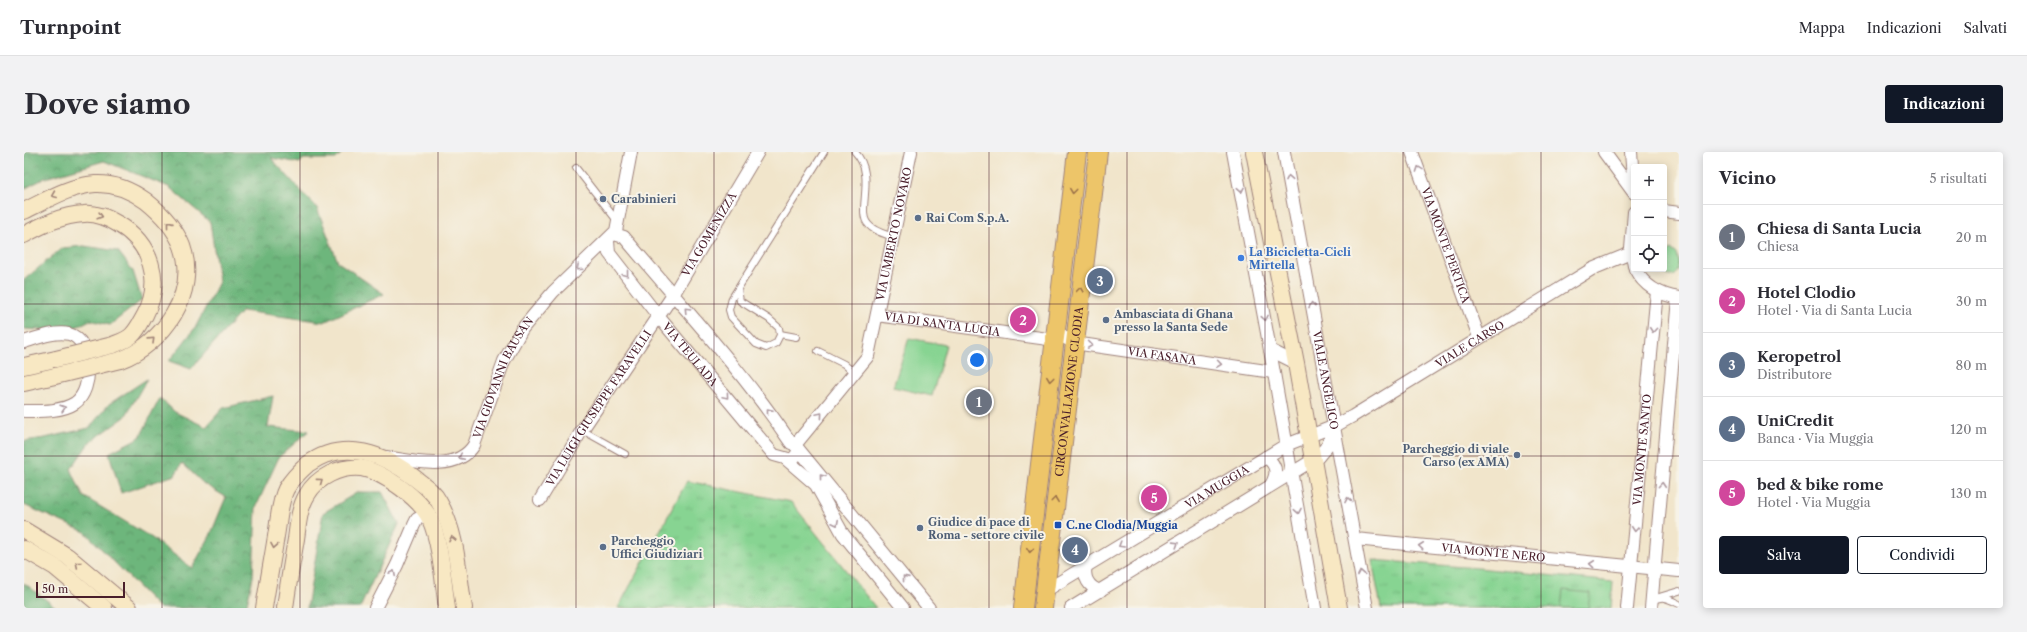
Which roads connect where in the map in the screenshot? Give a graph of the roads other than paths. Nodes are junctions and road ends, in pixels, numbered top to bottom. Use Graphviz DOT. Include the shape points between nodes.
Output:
graph roads {
  1 [pos="631,152"];
  2 [pos="758,152"];
  3 [pos="824,152"];
  4 [pos="855,152"];
  5 [pos="911,152"];
  6 [pos="1077,152"];
  7 [pos="1098,152"];
  8 [pos="1233,152"];
  9 [pos="1254,152"];
  10 [pos="1284,152"];
  11 [pos="1412,152"];
  12 [pos="1604,152"];
  13 [pos="1631,152"];
  14 [pos="1632,164"];
  15 [pos="576,168"];
  16 [pos="1631,188"];
  17 [pos="24,211"];
  18 [pos="1667,211"];
  19 [pos="1679,213"];
  20 [pos="619,223"];
  21 [pos="24,235"];
  22 [pos="893,237"];
  23 [pos="611,238"];
  24 [pos="1631,253"];
  25 [pos="1637,272"];
  26 [pos="738,289"];
  27 [pos="1657,291"];
  28 [pos="672,295"];
  29 [pos="1678,298"];
  30 [pos="1678,311"];
  31 [pos="877,315"];
  32 [pos="658,316"];
  33 [pos="780,334"];
  34 [pos="1056,335"];
  35 [pos="796,337"];
  36 [pos="1479,337"];
  37 [pos="24,342"];
  38 [pos="1074,343"];
  39 [pos="1270,350"];
  40 [pos="818,351"];
  41 [pos="1296,363"];
  42 [pos="24,366"];
  43 [pos="1273,372"];
  44 [pos="854,373"];
  45 [pos="24,383"];
  46 [pos="24,411"];
  47 [pos="1335,426"];
  48 [pos="582,430"];
  49 [pos="1309,436"];
  50 [pos="794,445"];
  51 [pos="1286,445"];
  52 [pos="625,454"];
  53 [pos="379,456"];
  54 [pos="1266,457"];
  55 [pos="784,458"];
  56 [pos="1313,460"];
  57 [pos="1291,473"];
  58 [pos="1271,485"];
  59 [pos="540,500"];
  60 [pos="426,514"];
  61 [pos="24,530"];
  62 [pos="1355,539"];
  63 [pos="24,549"];
  64 [pos="1086,566"];
  65 [pos="1631,568"];
  66 [pos="1654,570"];
  67 [pos="1679,572"];
  68 [pos="1100,591"];
  69 [pos="1679,591"];
  70 [pos="1044,599"];
  71 [pos="1654,602"];
  72 [pos="1679,604"];
  73 [pos="104,608"];
  74 [pos="129,608"];
  75 [pos="264,608"];
  76 [pos="285,608"];
  77 [pos="375,608"];
  78 [pos="447,608"];
  79 [pos="464,608"];
  80 [pos="903,608"];
  81 [pos="929,608"];
  82 [pos="1024,608"];
  83 [pos="1071,608"];
  84 [pos="1315,608"];
  85 [pos="1339,608"];
  86 [pos="1367,608"];
  87 [pos="1627,608"];
  1 -- 20 [label="street"];
  2 -- 28 [label="street, VIA GOMENIZZA"];
  3 -- 26 [label="lane"];
  4 -- 22 [label="lane" via="865,172 865,220 870,227"];
  5 -- 22 [label="street, VIA UMBERTO NOVARO"];
  6 -- 34 [label="main road, CIRCONVALLAZIONE CLODIA, one-way"];
  38 -- 7 [label="main road, CIRCONVALLAZIONE CLODIA, one-way"];
  8 -- 39 [label="street, one-way"];
  9 -- 41 [label="main road"];
  47 -- 10 [label="street, VIALE ANGELICO, one-way"];
  36 -- 11 [label="street, VIA MONTE PERTICA, one-way"];
  12 -- 16 [label="street"];
  13 -- 14 [label="street"];
  15 -- 20 [label="lane"];
  45 -- 17 [label="main road, one-way, bridge" via="120,360 147,345 166,325 178,306 186,269 184,251 165,218 144,200 125,189 108,184 88,185 47,198"];
  18 -- 19 [label="street"];
  20 -- 23 [label="street"];
  21 -- 42 [label="main road, one-way, bridge" via="62,218 85,214 100,216 133,234 142,243 153,269 152,297 147,311 128,338 113,345"];
  22 -- 31 [label="street, VIA UMBERTO NOVARO"];
  23 -- 28 [label="street" via="624,237"];
  23 -- 32 [label="street, VIA TEULADA, one-way" via="609,254"];
  23 -- 53 [label="street, VIA GIOVANNI BAUSAN, one-way" via="553,292 522,329 504,361 474,445 466,454 453,460 439,462"];
  24 -- 36 [label="street, VIALE CARSO" via="1595,268"];
  25 -- 27 [label="street"];
  26 -- 33 [label="lane" via="740,301 775,324"];
  26 -- 33 [label="lane" via="732,298 730,317 756,344 766,348 776,343"];
  27 -- 29 [label="street"];
  27 -- 65 [label="street, VIA MONTE SANTO, one-way"];
  28 -- 32 [label="street, VIA GOMENIZZA"];
  50 -- 28 [label="street, one-way" via="691,315"];
  29 -- 30 [label="street, VIA MONTE SANTO"];
  66 -- 30 [label="street, VIA MONTE SANTO, one-way"];
  31 -- 34 [label="street, VIA DI SANTA LUCIA"];
  31 -- 44 [label="street, VIA UMBERTO NOVARO" via="868,356"];
  32 -- 48 [label="street, VIA LUIGI GIUSEPPE FARAVELLI"];
  32 -- 55 [label="street, VIA TEULADA, one-way" via="774,455"];
  33 -- 35 [label="lane"];
  34 -- 38 [label="street, VIA FASANA"];
  34 -- 82 [label="main road, CIRCONVALLAZIONE CLODIA, one-way"];
  36 -- 47 [label="street, VIALE CARSO"];
  46 -- 37 [label="street, one-way" via="57,409 76,402 85,392 89,372 85,351 75,336 55,334"];
  38 -- 43 [label="street, VIA FASANA, one-way"];
  70 -- 38 [label="main road, CIRCONVALLAZIONE CLODIA, one-way"];
  39 -- 41 [label="street"];
  39 -- 43 [label="street"];
  40 -- 44 [label="lane" via="844,364"];
  41 -- 49 [label="main road"];
  43 -- 51 [label="street"];
  50 -- 44 [label="street, VIA UMBERTO NOVARO, one-way"];
  47 -- 49 [label="street, VIALE CARSO"];
  47 -- 56 [label="street" via="1322,454"];
  62 -- 47 [label="street, VIALE ANGELICO, one-way"];
  48 -- 52 [label="lane"];
  48 -- 59 [label="street, VIA LUIGI GIUSEPPE FARAVELLI"];
  49 -- 51 [label="street, VIA MUGGIA"];
  49 -- 56 [label="main road"];
  50 -- 55 [label="street, VIA UMBERTO NOVARO" via="784,445 781,452"];
  81 -- 50 [label="street, one-way"];
  51 -- 54 [label="street, VIA MUGGIA"];
  51 -- 57 [label="street"];
  53 -- 75 [label="main road, one-way" via="344,450 320,458 302,470 292,481 281,508"];
  79 -- 53 [label="main road, one-way" via="448,524 438,500 429,489 405,470"];
  54 -- 58 [label="street" via="1276,468"];
  54 -- 64 [label="street, VIA MUGGIA, one-way"];
  55 -- 80 [label="street, VIA TEULADA, one-way" via="816,485 843,534"];
  56 -- 57 [label="street"];
  56 -- 85 [label="main road"];
  57 -- 58 [label="street"];
  57 -- 84 [label="street, one-way"];
  68 -- 58 [label="street, one-way"];
  76 -- 60 [label="main road, one-way" via="300,513 314,485 331,474 354,468 367,470 395,484 418,503"];
  77 -- 60 [label="street, one-way" via="415,522"];
  60 -- 78 [label="main road" via="436,539"];
  74 -- 61 [label="main road, one-way" via="71,559"];
  65 -- 62 [label="street, VIA MONTE NERO, one-way"];
  86 -- 62 [label="street, VIALE ANGELICO, one-way"];
  63 -- 73 [label="main road" via="55,568"];
  64 -- 68 [label="street" via="1087,581"];
  64 -- 70 [label="street, VIA MUGGIA"];
  65 -- 66 [label="street, VIA MONTE NERO"];
  65 -- 87 [label="street, VIA MONTE SANTO"];
  66 -- 67 [label="street, VIA MONTE NERO"];
  66 -- 71 [label="street, VIA MONTE SANTO"];
  68 -- 83 [label="street"];
  69 -- 71 [label="lane"];
  71 -- 72 [label="lane" via="1664,598"];
}
